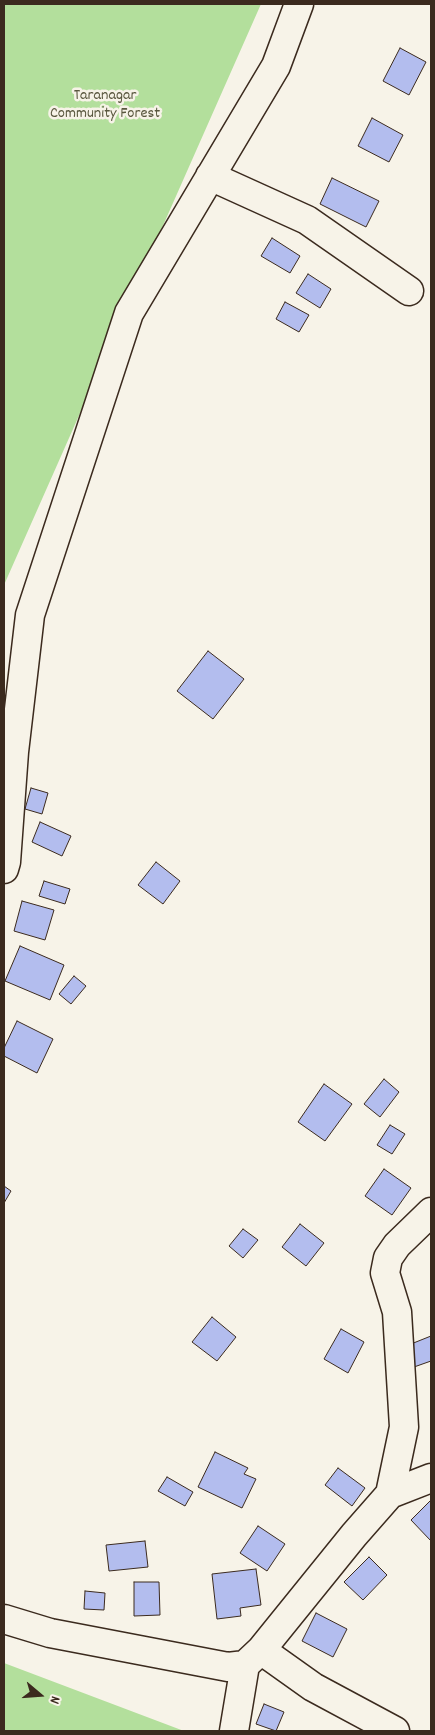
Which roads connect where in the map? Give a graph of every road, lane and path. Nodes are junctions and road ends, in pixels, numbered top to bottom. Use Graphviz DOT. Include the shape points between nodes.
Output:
graph roads {
  1 [pos="299,4"];
  2 [pos="210,176"];
  3 [pos="409,291"];
  4 [pos="4,870"];
  5 [pos="431,1212"];
  6 [pos="431,1478"];
  7 [pos="390,1494"];
  8 [pos="4,1619"];
  9 [pos="253,1657"];
  10 [pos="234,1731"];
  11 [pos="395,1731"];
  1 -- 2 [label="street" via="276,66"];
  2 -- 3 [label="street" via="307,220"];
  2 -- 4 [label="street" via="129,313 30,615"];
  5 -- 7 [label="street" via="397,1244 388,1258 385,1273 397,1312 404,1427"];
  6 -- 7 [label="street"];
  7 -- 9 [label="street"];
  8 -- 9 [label="street" via="50,1633 228,1667"];
  9 -- 10 [label="street"];
  9 -- 11 [label="street"];
}
